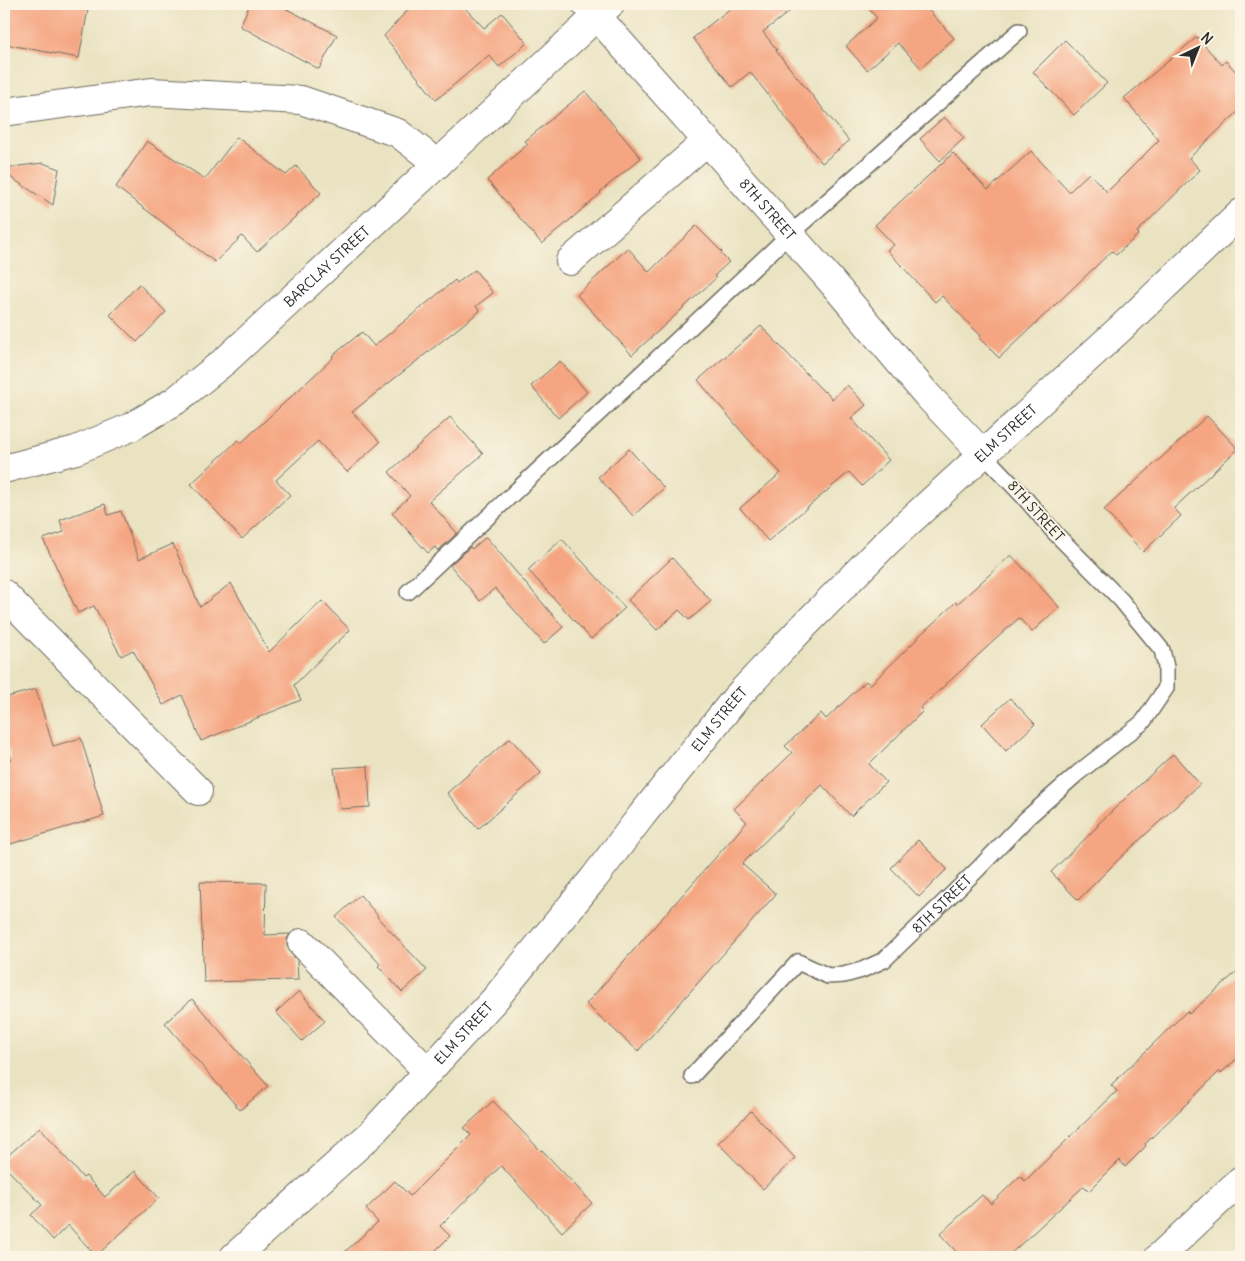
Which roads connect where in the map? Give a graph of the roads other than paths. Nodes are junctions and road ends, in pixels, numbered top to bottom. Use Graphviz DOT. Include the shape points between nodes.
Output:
graph roads {
  1 [pos="598,8"];
  2 [pos="1019,31"];
  3 [pos="4,112"];
  4 [pos="707,141"];
  5 [pos="438,164"];
  6 [pos="1241,213"];
  7 [pos="789,234"];
  8 [pos="570,261"];
  9 [pos="983,454"];
  10 [pos="4,469"];
  11 [pos="408,592"];
  12 [pos="4,594"];
  13 [pos="198,791"];
  14 [pos="302,943"];
  15 [pos="428,1072"];
  16 [pos="692,1076"];
  17 [pos="1241,1180"];
  18 [pos="234,1257"];
  19 [pos="1159,1257"];
  1 -- 4 [label="street, 8TH STREET"];
  1 -- 5 [label="street, BARCLAY STREET"];
  2 -- 7 [label="lane"];
  3 -- 5 [label="street" via="150,92 301,100 398,133"];
  4 -- 7 [label="street, 8TH STREET"];
  4 -- 8 [label="street"];
  5 -- 10 [label="street, BARCLAY STREET" via="226,360 175,401 131,426 76,450"];
  6 -- 9 [label="street, ELM STREET"];
  7 -- 9 [label="street, 8TH STREET" via="927,395"];
  7 -- 11 [label="lane"];
  9 -- 15 [label="street, ELM STREET" via="874,555 736,698 495,999"];
  9 -- 16 [label="lane, 8TH STREET" via="1121,600 1162,650 1166,688 1143,722 1027,818 884,960 862,970 828,976 798,962"];
  12 -- 13 [label="street"];
  14 -- 15 [label="street"];
  15 -- 18 [label="street, ELM STREET" via="370,1135"];
  17 -- 19 [label="street"];
}
